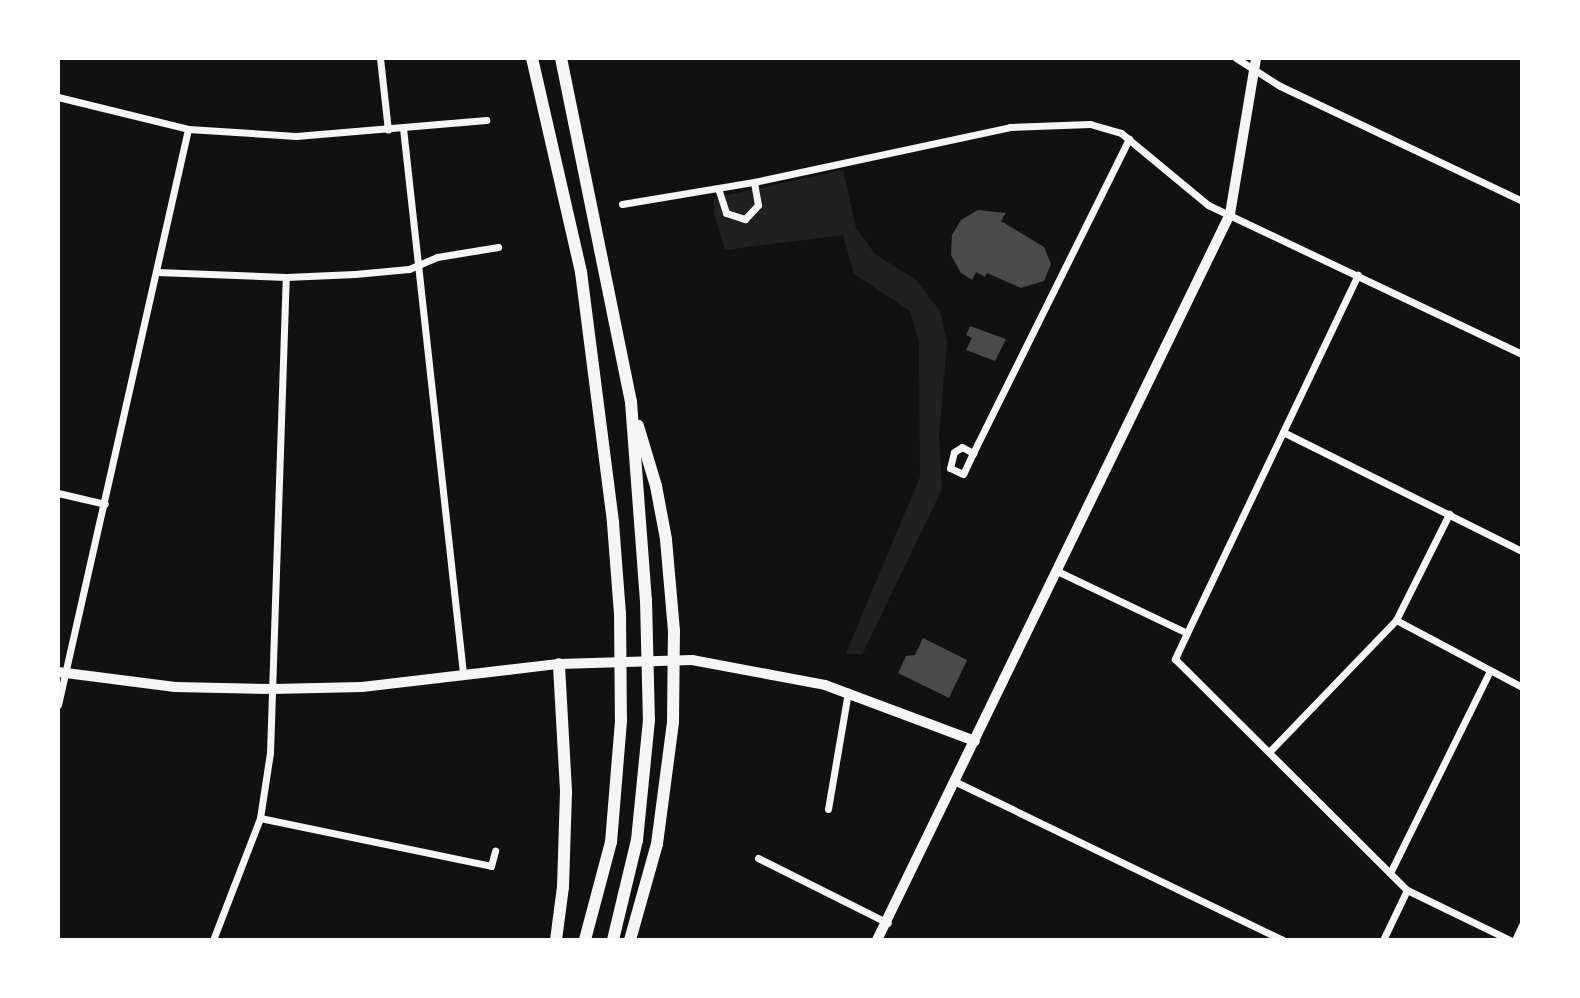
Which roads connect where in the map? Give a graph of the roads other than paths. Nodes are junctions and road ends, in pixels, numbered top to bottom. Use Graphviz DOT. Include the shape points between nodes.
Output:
graph roads {
  1 [pos="380,58"];
  2 [pos="532,58"];
  3 [pos="561,58"];
  4 [pos="1236,58"];
  5 [pos="1256,58"];
  6 [pos="1253,71"];
  7 [pos="58,97"];
  8 [pos="486,120"];
  9 [pos="403,128"];
  10 [pos="188,130"];
  11 [pos="388,130"];
  12 [pos="1129,139"];
  13 [pos="754,182"];
  14 [pos="718,188"];
  15 [pos="1522,201"];
  16 [pos="622,204"];
  17 [pos="1230,214"];
  18 [pos="498,247"];
  19 [pos="420,265"];
  20 [pos="158,272"];
  21 [pos="1358,275"];
  22 [pos="286,277"];
  23 [pos="1522,354"];
  24 [pos="631,402"];
  25 [pos="1283,432"];
  26 [pos="974,453"];
  27 [pos="58,493"];
  28 [pos="105,505"];
  29 [pos="1449,514"];
  30 [pos="1522,551"];
  31 [pos="1055,570"];
  32 [pos="1396,620"];
  33 [pos="1187,633"];
  34 [pos="559,664"];
  35 [pos="1490,671"];
  36 [pos="62,673"];
  37 [pos="463,673"];
  38 [pos="1522,687"];
  39 [pos="273,689"];
  40 [pos="848,692"];
  41 [pos="58,705"];
  42 [pos="975,741"];
  43 [pos="1270,751"];
  44 [pos="956,782"];
  45 [pos="828,809"];
  46 [pos="260,818"];
  47 [pos="495,851"];
  48 [pos="758,858"];
  49 [pos="1390,873"];
  50 [pos="1407,890"];
  51 [pos="888,924"];
  52 [pos="1522,925"];
  53 [pos="213,940"];
  54 [pos="556,940"];
  55 [pos="585,940"];
  56 [pos="613,940"];
  57 [pos="630,940"];
  58 [pos="877,940"];
  59 [pos="1283,940"];
  60 [pos="1383,940"];
  61 [pos="1512,940"];
  1 -- 11 [label="street"];
  2 -- 55 [label="highway" via="581,272 609,482 620,613 621,721 611,842"];
  3 -- 24 [label="highway"];
  4 -- 6 [label="street"];
  5 -- 6 [label="street"];
  6 -- 15 [label="street"];
  6 -- 17 [label="street"];
  7 -- 10 [label="street"];
  8 -- 9 [label="street"];
  9 -- 11 [label="street"];
  9 -- 19 [label="street"];
  10 -- 11 [label="street" via="296,136"];
  10 -- 20 [label="street"];
  12 -- 13 [label="street" via="1090,124 1030,125"];
  12 -- 17 [label="street" via="1208,205"];
  12 -- 26 [label="street"];
  13 -- 14 [label="street"];
  13 -- 14 [label="street" via="758,205 746,219 726,213"];
  14 -- 16 [label="street"];
  17 -- 21 [label="street"];
  17 -- 31 [label="street" via="1082,524"];
  18 -- 19 [label="street" via="437,257"];
  19 -- 22 [label="street"];
  19 -- 37 [label="street"];
  20 -- 22 [label="street"];
  20 -- 28 [label="street"];
  21 -- 23 [label="street"];
  21 -- 25 [label="street"];
  22 -- 39 [label="street"];
  24 -- 56 [label="highway" via="646,600 649,720 637,840"];
  24 -- 57 [label="highway" via="656,486 674,631 673,722 657,844"];
  25 -- 29 [label="street"];
  25 -- 33 [label="street"];
  27 -- 28 [label="street"];
  28 -- 36 [label="street"];
  29 -- 30 [label="street"];
  29 -- 32 [label="street"];
  31 -- 33 [label="street"];
  31 -- 42 [label="street"];
  32 -- 35 [label="street"];
  32 -- 43 [label="street"];
  33 -- 43 [label="street" via="1175,659"];
  34 -- 37 [label="street"];
  34 -- 40 [label="street" via="692,660 775,672"];
  34 -- 54 [label="highway" via="566,791"];
  35 -- 38 [label="street"];
  35 -- 49 [label="street"];
  36 -- 39 [label="street" via="174,687"];
  36 -- 41 [label="street"];
  37 -- 39 [label="street" via="362,687"];
  39 -- 46 [label="street"];
  40 -- 42 [label="street"];
  40 -- 45 [label="street"];
  42 -- 44 [label="street"];
  43 -- 49 [label="street"];
  44 -- 51 [label="street"];
  44 -- 59 [label="street"];
  46 -- 47 [label="street" via="491,866"];
  46 -- 53 [label="street"];
  48 -- 51 [label="street"];
  49 -- 50 [label="street"];
  50 -- 60 [label="street"];
  50 -- 61 [label="street"];
  51 -- 58 [label="street"];
  52 -- 61 [label="street"];
}
